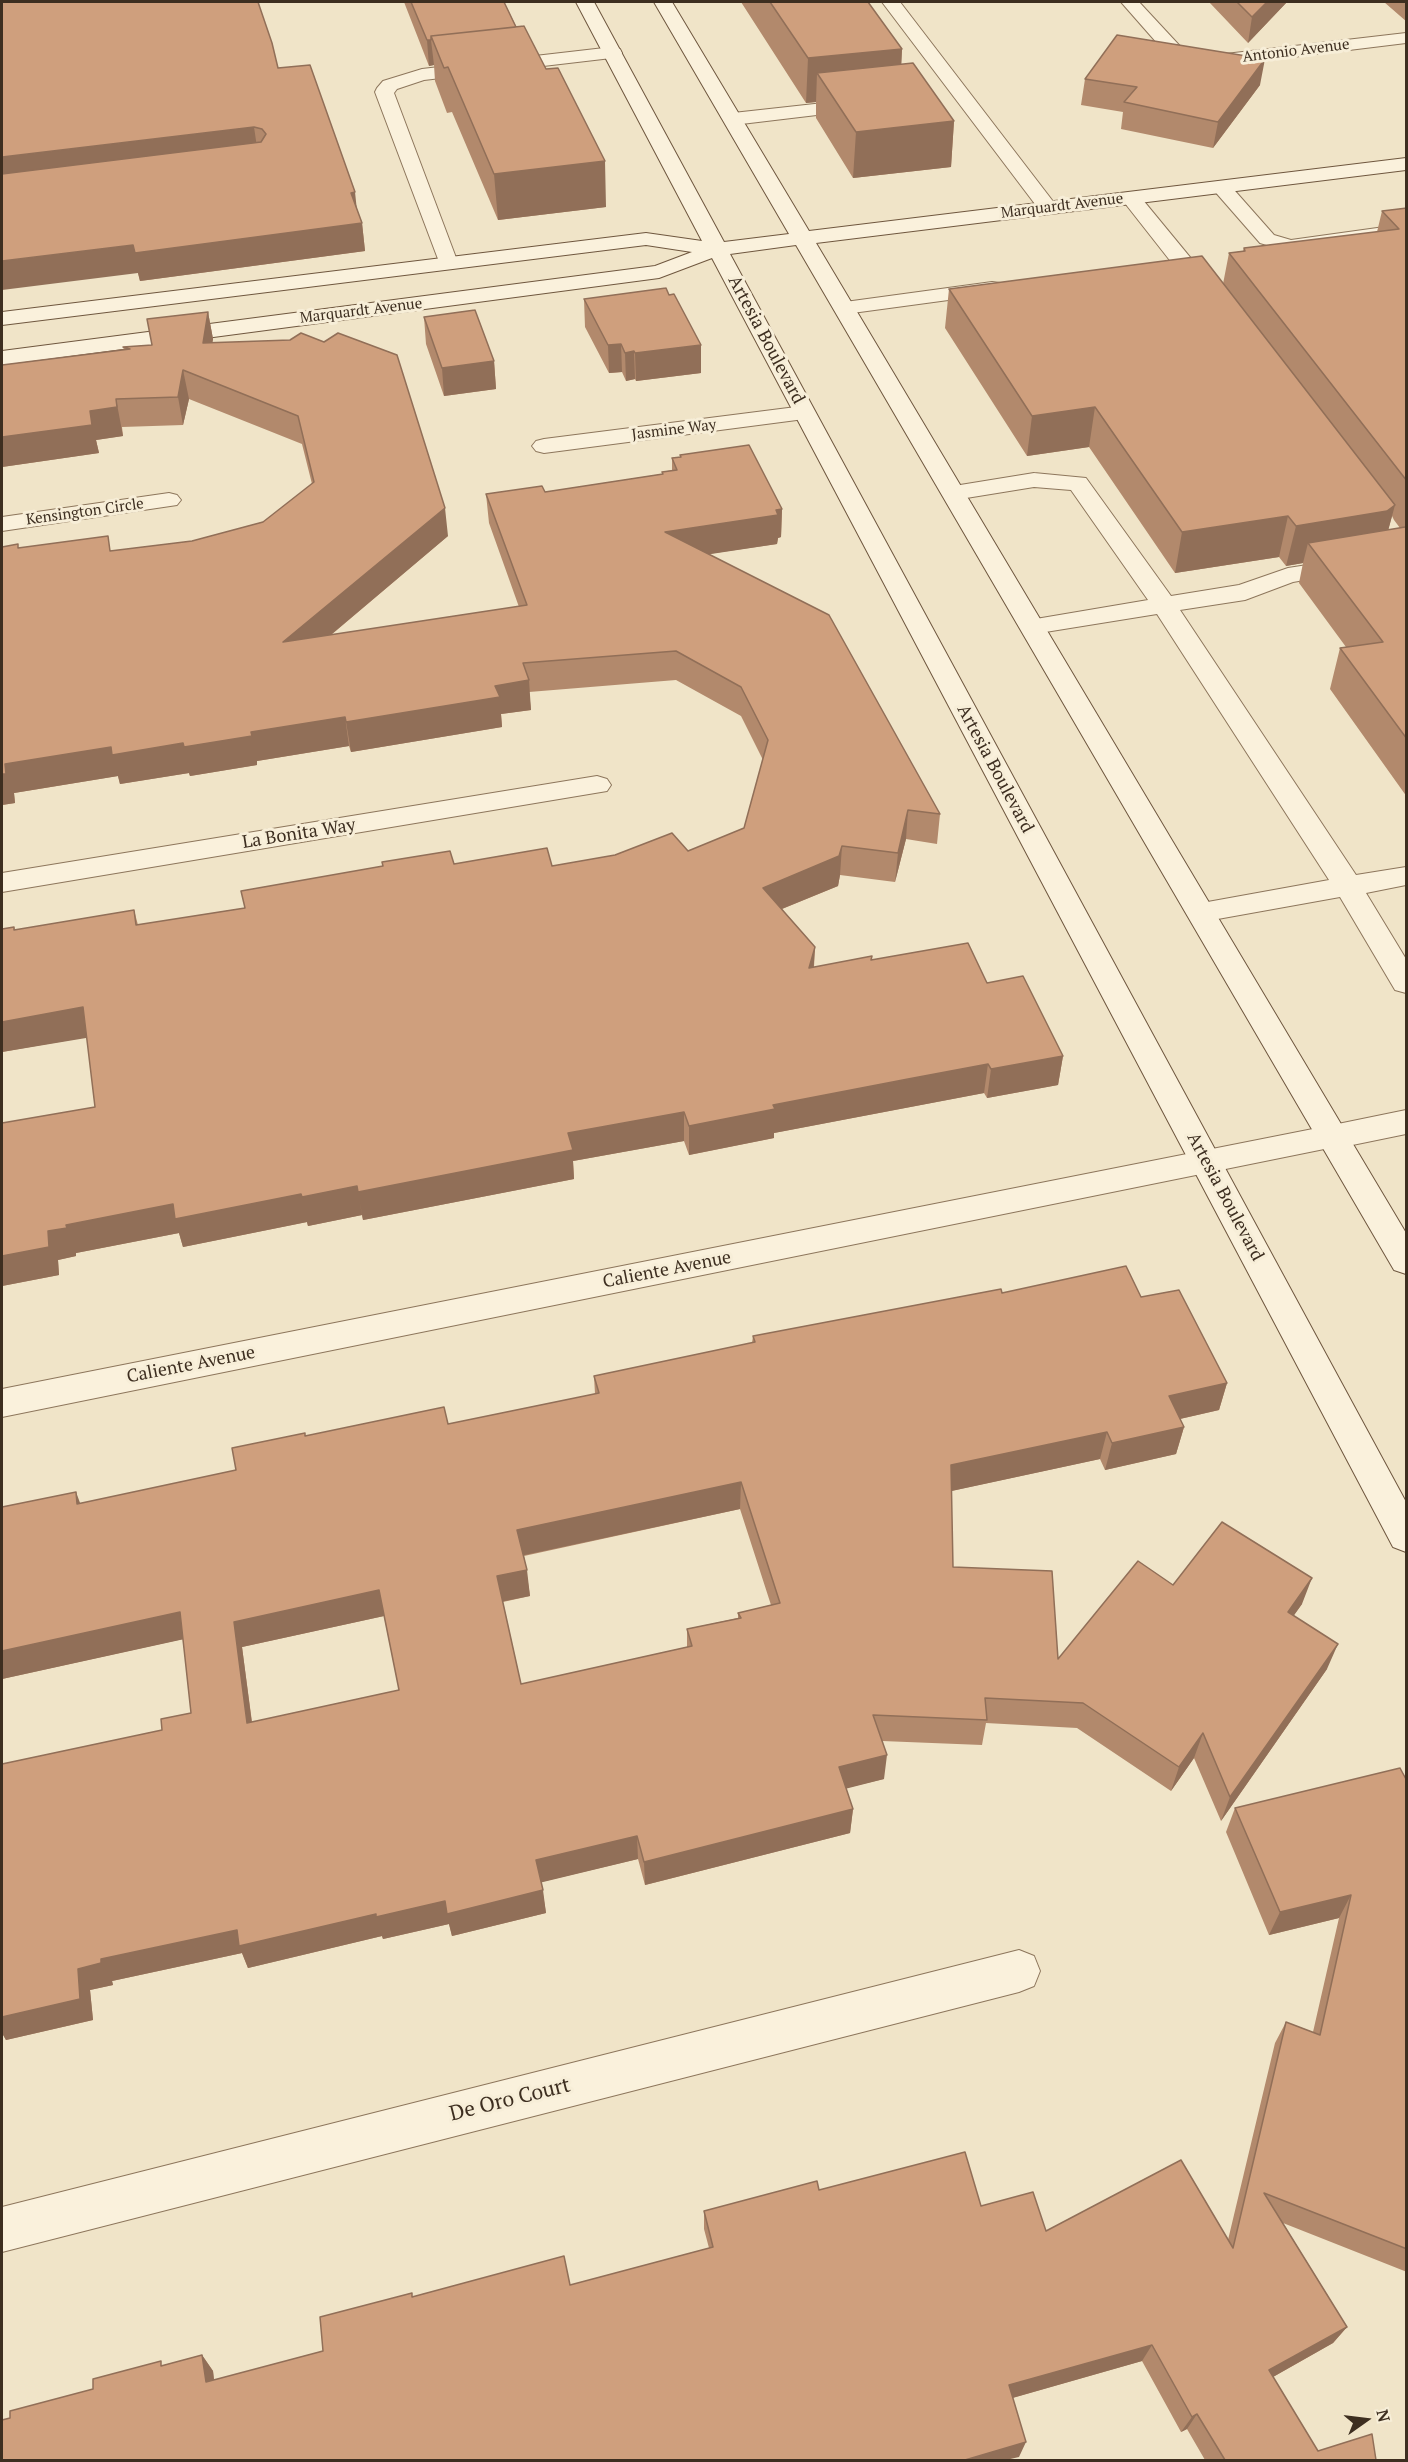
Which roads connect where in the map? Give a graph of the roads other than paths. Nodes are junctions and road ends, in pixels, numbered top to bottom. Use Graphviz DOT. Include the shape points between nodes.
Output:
graph roads {
  1 [pos="585,2"];
  2 [pos="663,2"];
  3 [pos="891,2"];
  4 [pos="1130,2"];
  5 [pos="1407,38"];
  6 [pos="613,53"];
  7 [pos="960,94"];
  8 [pos="937,97"];
  9 [pos="880,103"];
  10 [pos="733,119"];
  11 [pos="1407,164"];
  12 [pos="1221,187"];
  13 [pos="1131,198"];
  14 [pos="1048,208"];
  15 [pos="1407,230"];
  16 [pos="804,238"];
  17 [pos="717,249"];
  18 [pos="448,263"];
  19 [pos="1004,286"];
  20 [pos="845,308"];
  21 [pos="1226,315"];
  22 [pos="2,319"];
  23 [pos="2,358"];
  24 [pos="804,413"];
  25 [pos="544,446"];
  26 [pos="954,493"];
  27 [pos="169,500"];
  28 [pos="2,524"];
  29 [pos="1364,564"];
  30 [pos="1164,605"];
  31 [pos="1033,626"];
  32 [pos="597,785"];
  33 [pos="1407,876"];
  34 [pos="2,883"];
  35 [pos="1348,886"];
  36 [pos="1201,912"];
  37 [pos="1407,983"];
  38 [pos="1407,1122"];
  39 [pos="1333,1137"];
  40 [pos="1206,1162"];
  41 [pos="1407,1261"];
  42 [pos="2,1403"];
  43 [pos="1407,1536"];
  44 [pos="1019,1971"];
  45 [pos="2,2230"];
  1 -- 6 [label="main road, Artesia Boulevard"];
  2 -- 10 [label="main road"];
  3 -- 7 [label="main road"];
  4 -- 5 [label="main road, Antonio Avenue" via="1186,64"];
  6 -- 17 [label="main road, Artesia Boulevard"];
  6 -- 18 [label="main road" via="422,75 390,85 384,92"];
  7 -- 8 [label="main road"];
  7 -- 14 [label="main road"];
  9 -- 10 [label="main road"];
  10 -- 16 [label="main road"];
  11 -- 12 [label="main road, Marquardt Avenue"];
  12 -- 13 [label="main road, Marquardt Avenue"];
  12 -- 15 [label="main road" via="1267,239 1290,246"];
  13 -- 14 [label="main road, Marquardt Avenue"];
  13 -- 21 [label="main road"];
  14 -- 16 [label="main road, Marquardt Avenue"];
  16 -- 17 [label="main road, Marquardt Avenue"];
  16 -- 20 [label="main road"];
  17 -- 18 [label="main road, Marquardt Avenue" via="646,239"];
  17 -- 23 [label="main road, Marquardt Avenue" via="659,272"];
  17 -- 24 [label="main road, Artesia Boulevard"];
  18 -- 22 [label="main road, Marquardt Avenue"];
  19 -- 20 [label="main road"];
  20 -- 26 [label="main road"];
  24 -- 25 [label="main road, Jasmine Way"];
  24 -- 40 [label="main road, Artesia Boulevard"];
  26 -- 30 [label="main road" via="1034,480 1078,483"];
  26 -- 31 [label="main road"];
  27 -- 28 [label="main road, Kensington Circle"];
  29 -- 30 [label="main road" via="1288,575 1245,592"];
  30 -- 31 [label="main road"];
  30 -- 35 [label="main road"];
  31 -- 36 [label="main road"];
  32 -- 34 [label="main road, La Bonita Way"];
  33 -- 35 [label="main road"];
  35 -- 36 [label="main road"];
  35 -- 37 [label="main road"];
  36 -- 39 [label="main road"];
  38 -- 39 [label="main road, Caliente Avenue"];
  39 -- 40 [label="main road, Caliente Avenue"];
  39 -- 41 [label="main road"];
  40 -- 42 [label="main road, Caliente Avenue"];
  40 -- 43 [label="main road, Artesia Boulevard"];
  44 -- 45 [label="main road, De Oro Court"];
}
